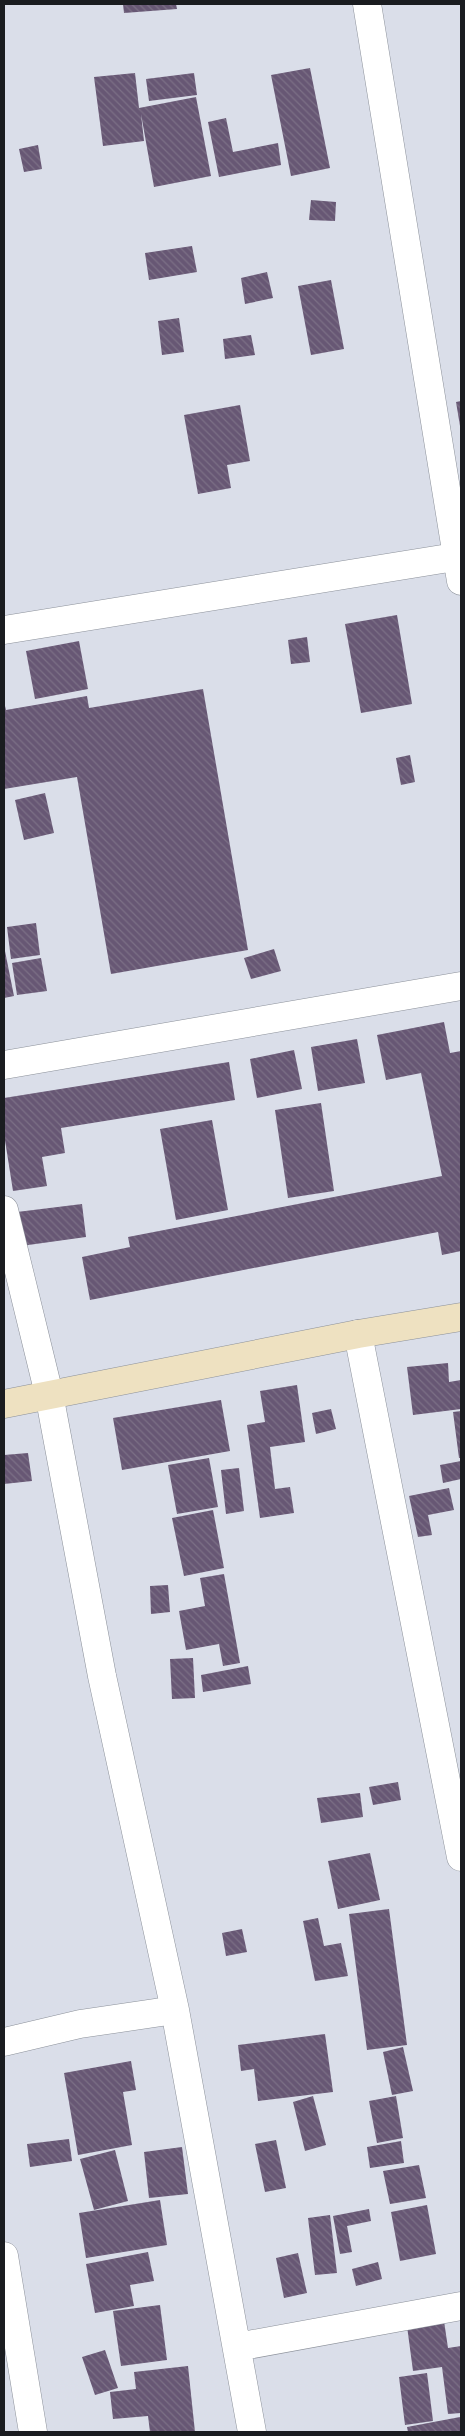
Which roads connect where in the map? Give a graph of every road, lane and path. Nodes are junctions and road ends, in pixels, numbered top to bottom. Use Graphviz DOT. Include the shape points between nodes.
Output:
graph roads {
  1 [pos="366,4"];
  2 [pos="460,565"];
  3 [pos="4,630"];
  4 [pos="461,986"];
  5 [pos="4,1065"];
  6 [pos="4,1210"];
  7 [pos="461,1317"];
  8 [pos="358,1334"];
  9 [pos="49,1394"];
  10 [pos="4,1404"];
  11 [pos="461,1857"];
  12 [pos="175,2010"];
  13 [pos="4,2042"];
  14 [pos="4,2256"];
  15 [pos="461,2306"];
  16 [pos="237,2347"];
  17 [pos="33,2432"];
  18 [pos="252,2432"];
  1 -- 2 [label="street"];
  2 -- 3 [label="street"];
  4 -- 5 [label="street"];
  6 -- 9 [label="street"];
  7 -- 8 [label="main road"];
  8 -- 9 [label="main road"];
  8 -- 11 [label="street"];
  9 -- 10 [label="main road"];
  9 -- 12 [label="street" via="102,1676"];
  12 -- 13 [label="street" via="80,2024"];
  12 -- 16 [label="street"];
  14 -- 17 [label="street"];
  15 -- 16 [label="street"];
  16 -- 18 [label="street"];
}
